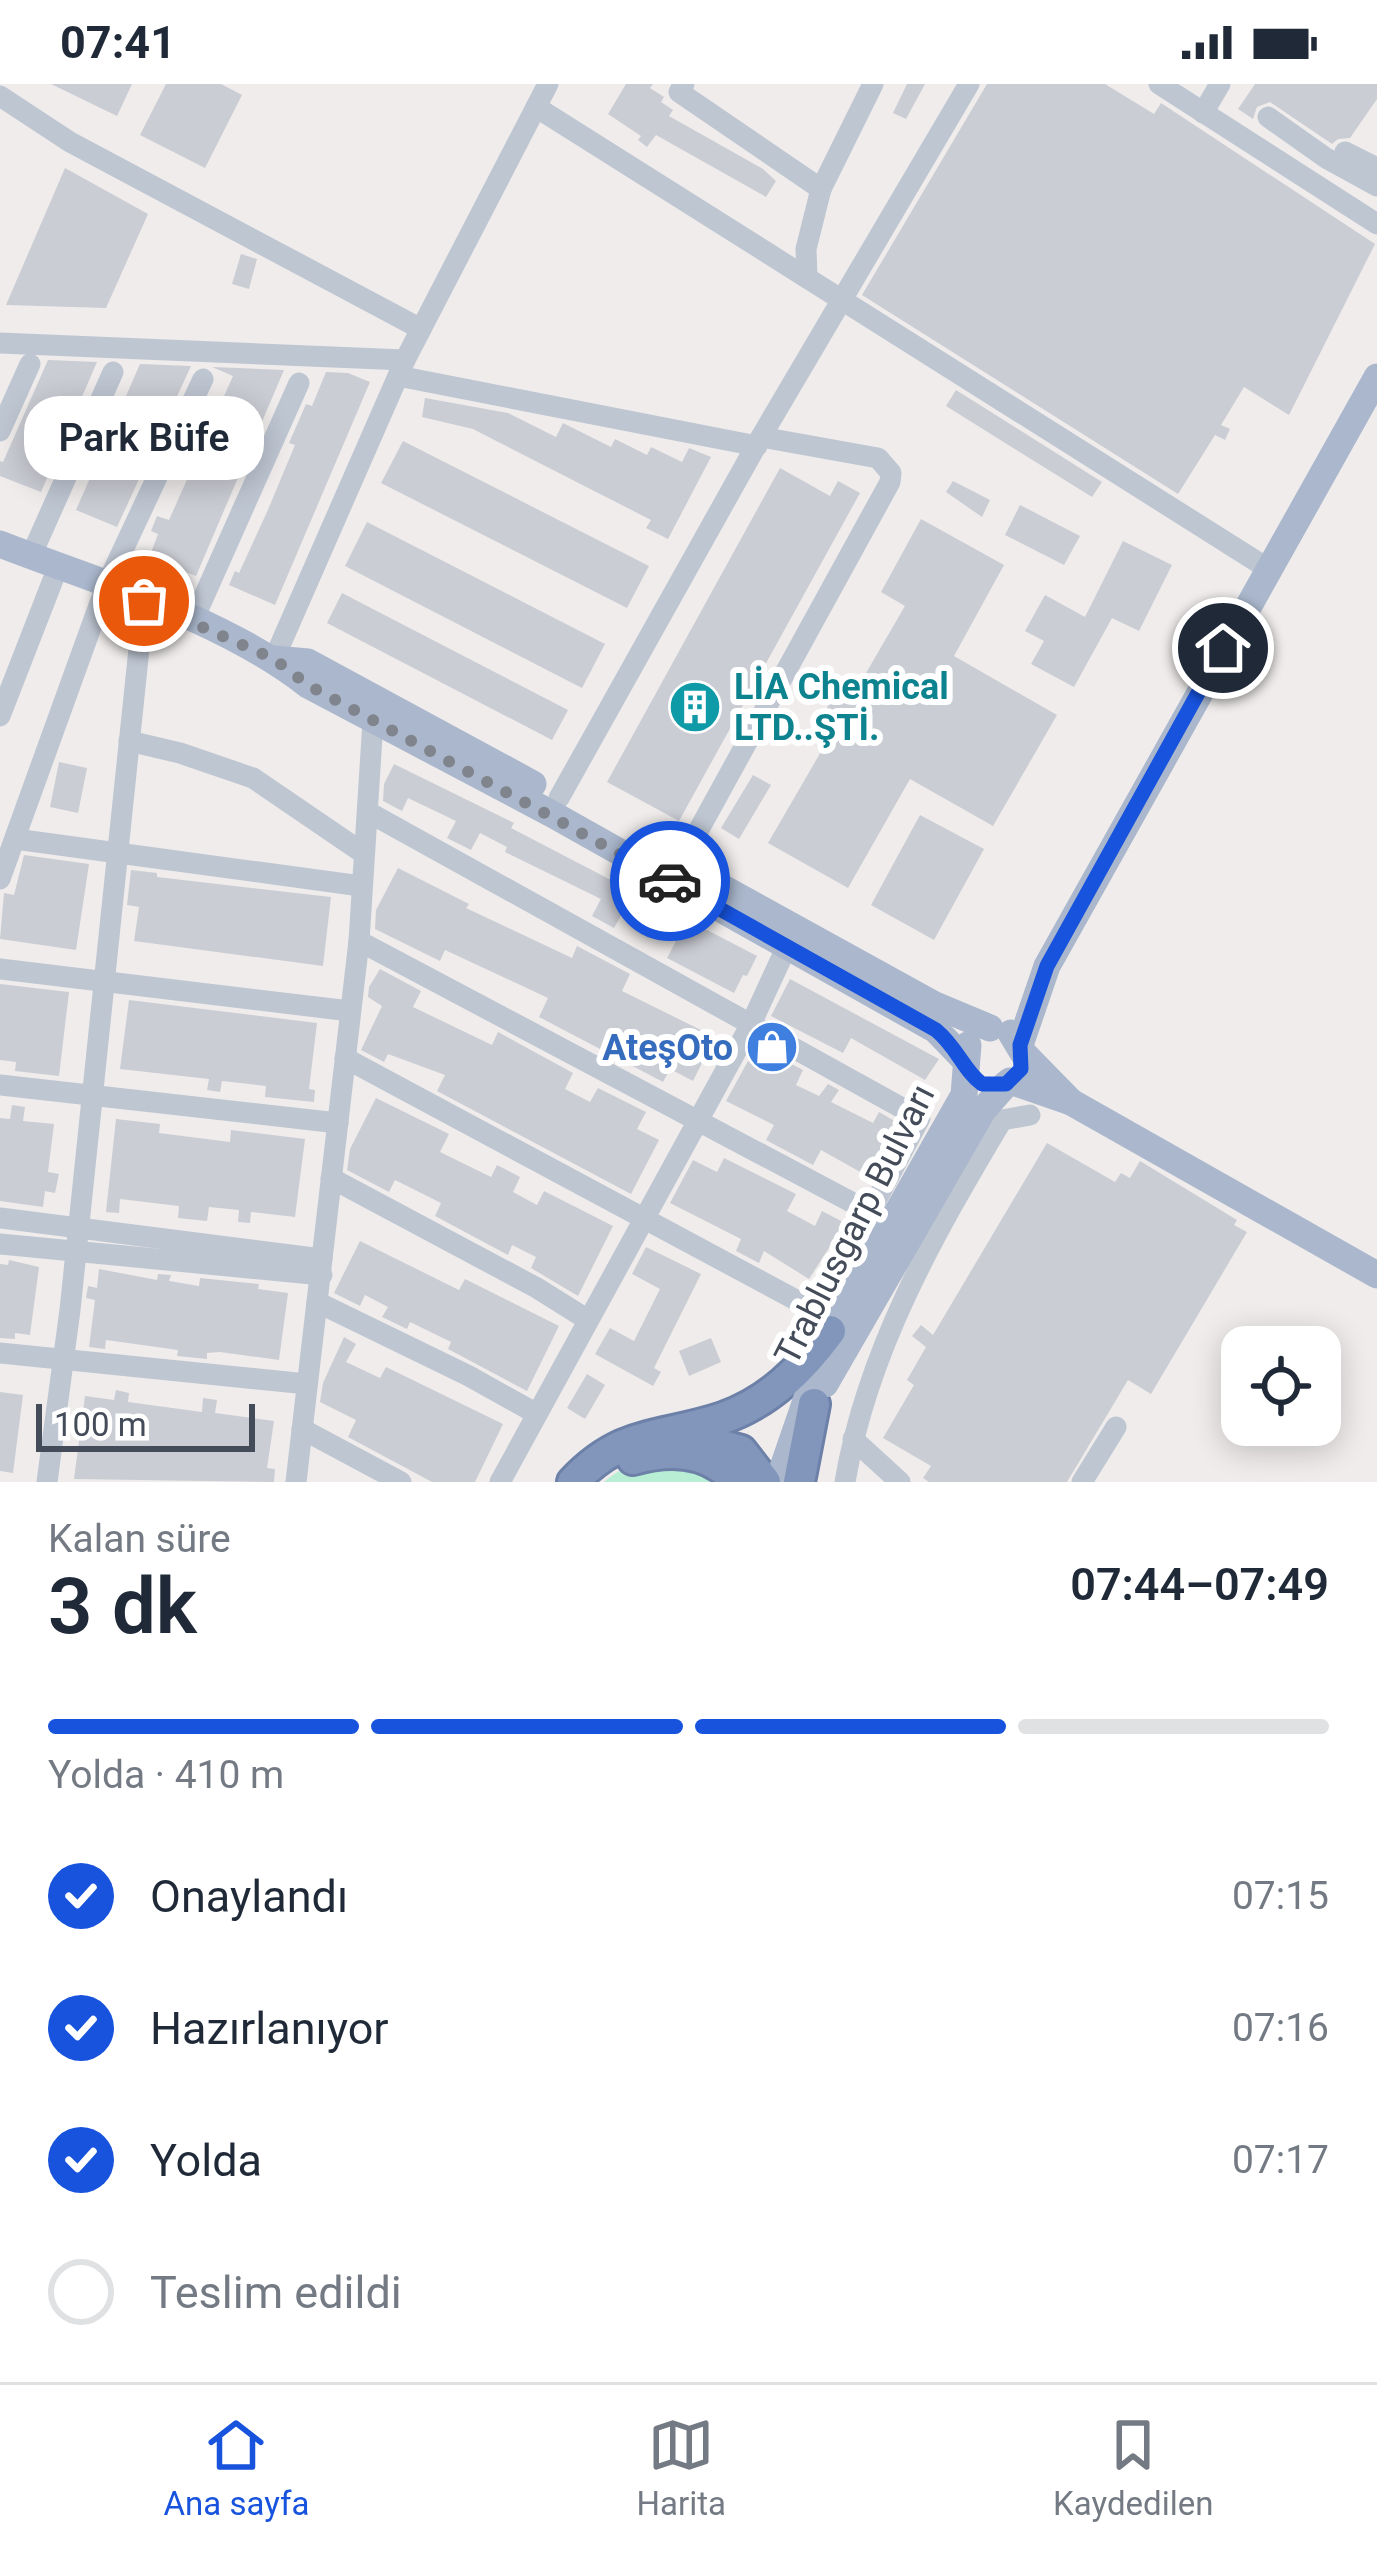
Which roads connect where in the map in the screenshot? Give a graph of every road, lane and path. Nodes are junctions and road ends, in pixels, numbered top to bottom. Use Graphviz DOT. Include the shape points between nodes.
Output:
graph roads {
  1 [pos="548,84"];
  2 [pos="684,84"];
  3 [pos="874,84"];
  4 [pos="969,84"];
  5 [pos="1159,84"];
  6 [pos="1226,87"];
  7 [pos="6,98"];
  8 [pos="536,107"];
  9 [pos="1203,113"];
  10 [pos="1268,117"];
  11 [pos="1345,152"];
  12 [pos="1377,168"];
  13 [pos="1377,186"];
  14 [pos="821,189"];
  15 [pos="1377,224"];
  16 [pos="807,278"];
  17 [pos="841,300"];
  18 [pos="421,329"];
  19 [pos="0,343"];
  20 [pos="30,364"];
  21 [pos="401,368"];
  22 [pos="113,372"];
  23 [pos="1377,376"];
  24 [pos="203,380"];
  25 [pos="299,383"];
  26 [pos="0,431"];
  27 [pos="759,442"];
  28 [pos="0,544"];
  29 [pos="31,556"];
  30 [pos="58,567"];
  31 [pos="1268,568"];
  32 [pos="106,586"];
  33 [pos="144,601"];
  34 [pos="193,621"];
  35 [pos="274,659"];
  36 [pos="378,711"];
  37 [pos="0,716"];
  38 [pos="129,741"];
  39 [pos="556,806"];
  40 [pos="368,812"];
  41 [pos="16,839"];
  42 [pos="117,852"];
  43 [pos="363,853"];
  44 [pos="680,864"];
  45 [pos="0,879"];
  46 [pos="361,886"];
  47 [pos="791,937"];
  48 [pos="358,940"];
  49 [pos="1047,966"];
  50 [pos="0,969"];
  51 [pos="104,983"];
  52 [pos="350,1011"];
  53 [pos="751,1024"];
  54 [pos="993,1028"];
  55 [pos="1022,1049"];
  56 [pos="345,1058"];
  57 [pos="966,1064"];
  58 [pos="1008,1083"];
  59 [pos="0,1085"];
  60 [pos="92,1096"];
  61 [pos="1071,1102"];
  62 [pos="1030,1114"];
  63 [pos="698,1120"];
  64 [pos="338,1124"];
  65 [pos="331,1178"];
  66 [pos="870,1212"];
  67 [pos="0,1218"];
  68 [pos="644,1219"];
  69 [pos="78,1229"];
  70 [pos="0,1244"];
  71 [pos="75,1253"];
  72 [pos="322,1267"];
  73 [pos="1377,1275"];
  74 [pos="317,1302"];
  75 [pos="588,1320"];
  76 [pos="830,1331"];
  77 [pos="0,1353"];
  78 [pos="61,1361"];
  79 [pos="308,1384"];
  80 [pos="814,1404"];
  81 [pos="537,1414"];
  82 [pos="1116,1427"];
  83 [pos="302,1429"];
  84 [pos="650,1435"];
  85 [pos="853,1439"];
  86 [pos="46,1482"];
  87 [pos="296,1482"];
  88 [pos="401,1482"];
  89 [pos="500,1482"];
  90 [pos="573,1482"];
  91 [pos="598,1482"];
  92 [pos="736,1482"];
  93 [pos="765,1482"];
  94 [pos="782,1482"];
  95 [pos="799,1482"];
  96 [pos="845,1482"];
  97 [pos="900,1482"];
  98 [pos="1082,1482"];
  1 -- 8 [label="street"];
  2 -- 14 [label="street" via="679,92"];
  3 -- 14 [label="street"];
  4 -- 17 [label="street"];
  5 -- 9 [label="street"];
  6 -- 9 [label="street"];
  7 -- 18 [label="street" via="70,142"];
  8 -- 16 [label="street"];
  8 -- 18 [label="street"];
  9 -- 15 [label="street"];
  10 -- 13 [label="street"];
  11 -- 12 [label="street"];
  14 -- 16 [label="street"];
  16 -- 17 [label="street"];
  17 -- 27 [label="street"];
  17 -- 31 [label="street"];
  18 -- 21 [label="street"];
  19 -- 21 [label="street"];
  20 -- 26 [label="street"];
  21 -- 27 [label="street"];
  21 -- 35 [label="street"];
  22 -- 29 [label="street"];
  23 -- 31 [label="main road"];
  24 -- 32 [label="street"];
  25 -- 34 [label="street"];
  27 -- 39 [label="street"];
  27 -- 44 [label="street" via="878,458 890,482"];
  28 -- 29 [label="main road"];
  29 -- 30 [label="main road"];
  30 -- 32 [label="main road"];
  30 -- 37 [label="street"];
  31 -- 49 [label="main road"];
  32 -- 33 [label="main road"];
  32 -- 41 [label="street"];
  33 -- 34 [label="main road"];
  33 -- 38 [label="street"];
  34 -- 35 [label="main road"];
  35 -- 36 [label="main road" via="308,685"];
  36 -- 39 [label="main road"];
  36 -- 40 [label="street"];
  38 -- 42 [label="street"];
  38 -- 43 [label="street" via="254,778"];
  39 -- 44 [label="main road"];
  39 -- 47 [label="main road"];
  40 -- 43 [label="street"];
  40 -- 53 [label="street"];
  41 -- 42 [label="street"];
  41 -- 45 [label="street"];
  42 -- 46 [label="street"];
  42 -- 51 [label="street"];
  43 -- 46 [label="street"];
  44 -- 47 [label="main road"];
  46 -- 48 [label="street"];
  47 -- 53 [label="street"];
  47 -- 54 [label="main road"];
  47 -- 57 [label="main road" via="936,1030"];
  48 -- 52 [label="street"];
  48 -- 63 [label="street"];
  49 -- 54 [label="main road"];
  49 -- 55 [label="main road"];
  50 -- 51 [label="street"];
  51 -- 52 [label="street"];
  51 -- 60 [label="street"];
  52 -- 56 [label="street"];
  53 -- 63 [label="street"];
  53 -- 66 [label="street" via="920,1118"];
  54 -- 55 [label="main road"];
  54 -- 57 [label="main road" via="974,1036"];
  55 -- 58 [label="main road" via="1021,1069"];
  55 -- 61 [label="main road"];
  56 -- 64 [label="street"];
  56 -- 68 [label="street"];
  57 -- 58 [label="main road" via="982,1084"];
  57 -- 76 [label="main road, Trablusgarp Bulvarı" via="950,1125"];
  58 -- 61 [label="main road"];
  58 -- 80 [label="main road, Trablusgarp Bulvarı" via="983,1110"];
  59 -- 60 [label="street"];
  60 -- 64 [label="street"];
  60 -- 69 [label="street"];
  61 -- 73 [label="main road"];
  62 -- 85 [label="street" via="1002,1120 968,1178 890,1326"];
  63 -- 66 [label="street"];
  63 -- 68 [label="street"];
  64 -- 65 [label="street"];
  65 -- 72 [label="street"];
  65 -- 75 [label="street"];
  66 -- 68 [label="street" via="809,1307"];
  67 -- 69 [label="street"];
  68 -- 75 [label="street"];
  69 -- 71 [label="street"];
  69 -- 72 [label="street"];
  70 -- 71 [label="street"];
  71 -- 72 [label="street"];
  71 -- 78 [label="street"];
  72 -- 74 [label="street"];
  74 -- 79 [label="street"];
  74 -- 81 [label="street"];
  75 -- 81 [label="street"];
  76 -- 84 [label="highway" via="803,1366 750,1406"];
  76 -- 94 [label="main road, Trablusgarp Bulvarı"];
  77 -- 78 [label="street"];
  78 -- 79 [label="street"];
  78 -- 86 [label="street"];
  79 -- 83 [label="street"];
  80 -- 94 [label="main road, Trablusgarp Bulvarı"];
  80 -- 95 [label="highway"];
  81 -- 89 [label="street"];
  82 -- 98 [label="street"];
  83 -- 87 [label="street"];
  83 -- 88 [label="street"];
  84 -- 90 [label="highway" via="595,1458"];
  84 -- 93 [label="highway" via="726,1445 753,1462"];
  85 -- 96 [label="street"];
  85 -- 97 [label="street"];
  91 -- 92 [label="highway" via="630,1460 664,1452 704,1458"];
}
